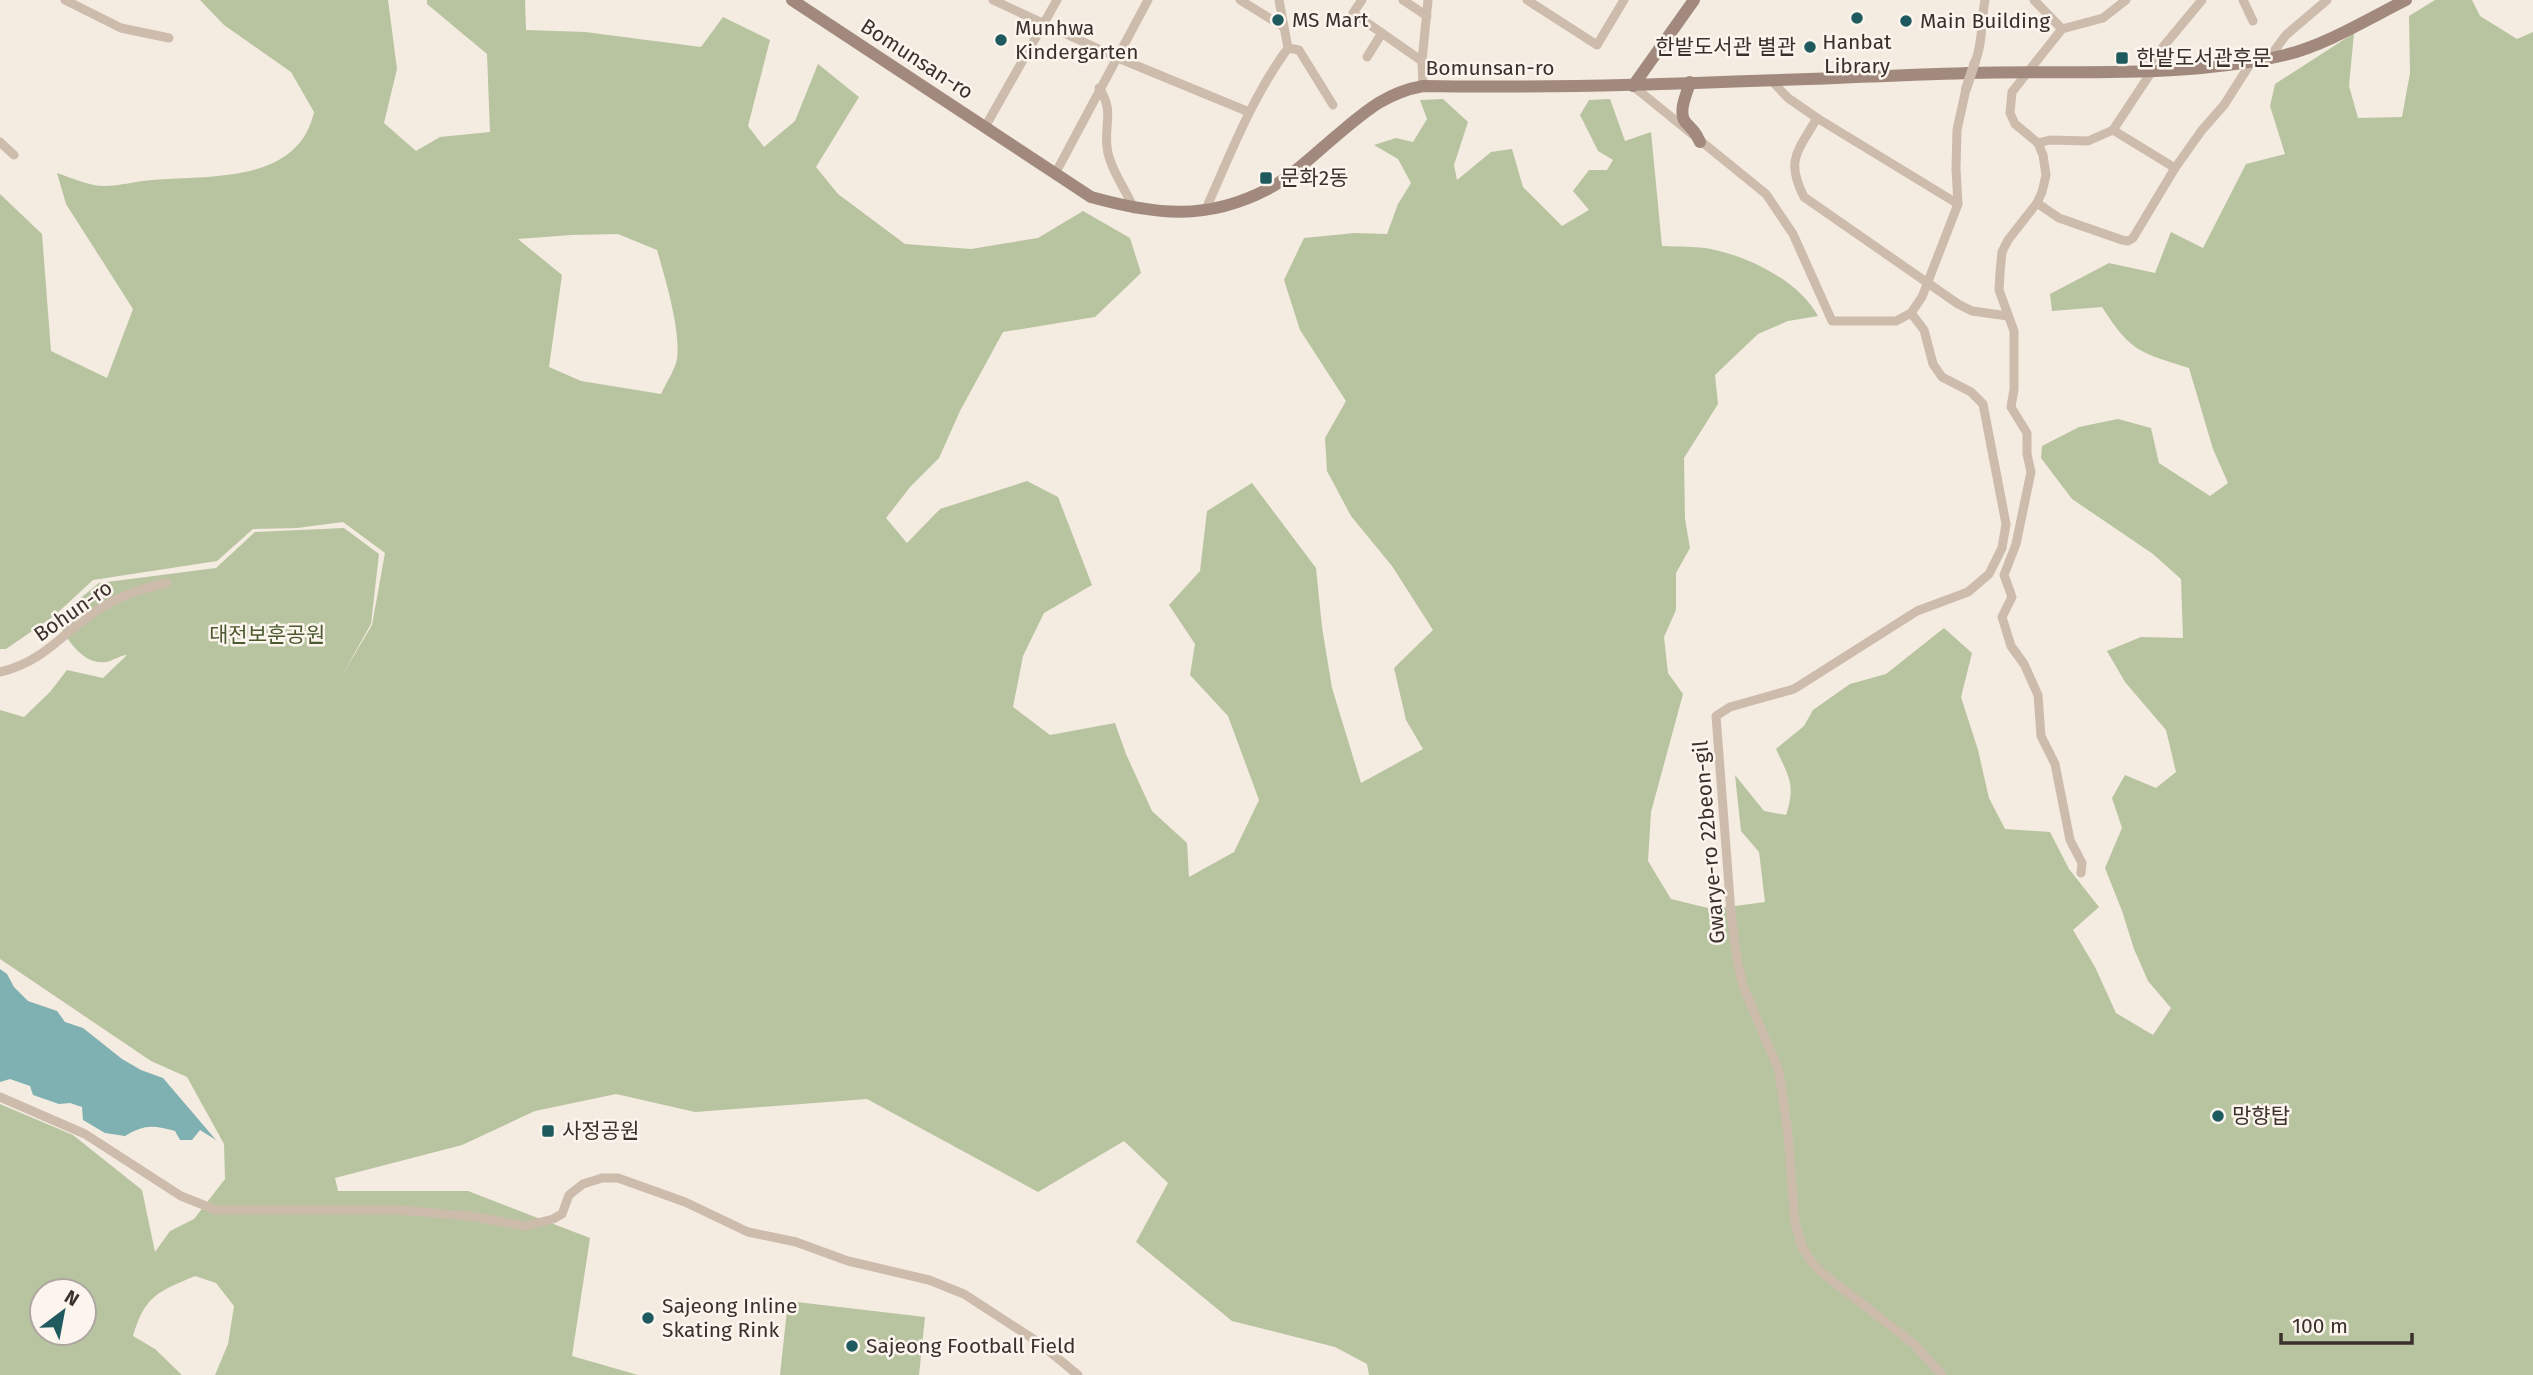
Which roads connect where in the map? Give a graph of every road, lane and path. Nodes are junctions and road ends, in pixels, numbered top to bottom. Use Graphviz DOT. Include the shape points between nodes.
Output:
graph roads {
  1 [pos="65,0"];
  2 [pos="993,0"];
  3 [pos="1057,0"];
  4 [pos="1148,0"];
  5 [pos="1240,0"];
  6 [pos="1279,0"];
  7 [pos="1362,0"];
  8 [pos="1403,0"];
  9 [pos="1428,0"];
  10 [pos="1527,0"];
  11 [pos="1624,0"];
  12 [pos="1694,0"];
  13 [pos="1985,0"];
  14 [pos="2034,0"];
  15 [pos="2126,0"];
  16 [pos="2202,0"];
  17 [pos="2243,0"];
  18 [pos="2327,0"];
  19 [pos="2406,0"];
  20 [pos="795,1"];
  21 [pos="1427,16"];
  22 [pos="2253,21"];
  23 [pos="1045,24"];
  24 [pos="1282,26"];
  25 [pos="2062,29"];
  26 [pos="1382,33"];
  27 [pos="169,38"];
  28 [pos="1288,48"];
  29 [pos="1367,57"];
  30 [pos="1118,58"];
  31 [pos="2269,58"];
  32 [pos="1422,61"];
  33 [pos="2252,61"];
  34 [pos="1975,62"];
  35 [pos="2027,71"];
  36 [pos="2147,71"];
  37 [pos="1770,79"];
  38 [pos="1690,82"];
  39 [pos="1423,86"];
  40 [pos="1633,86"];
  41 [pos="1099,88"];
  42 [pos="1966,89"];
  43 [pos="1333,105"];
  44 [pos="1250,112"];
  45 [pos="1817,118"];
  46 [pos="985,127"];
  47 [pos="2113,130"];
  48 [pos="0,142"];
  49 [pos="1700,142"];
  50 [pos="2038,143"];
  51 [pos="14,155"];
  52 [pos="2175,168"];
  53 [pos="1055,174"];
  54 [pos="2037,203"];
  55 [pos="1958,204"];
  56 [pos="1133,209"];
  57 [pos="1205,211"];
  58 [pos="1928,284"];
  59 [pos="1911,313"];
  60 [pos="2008,316"];
  61 [pos="167,583"];
  62 [pos="0,672"];
  63 [pos="2081,873"];
  64 [pos="0,1097"];
  65 [pos="1078,1375"];
  66 [pos="1942,1375"];
  1 -- 27 [label="street" via="121,28"];
  2 -- 23 [label="street"];
  3 -- 23 [label="street, Bomunsan-ro"];
  4 -- 30 [label="street"];
  5 -- 24 [label="street"];
  6 -- 24 [label="street"];
  7 -- 26 [label="street" via="1353,13"];
  8 -- 21 [label="street"];
  9 -- 21 [label="street"];
  10 -- 11 [label="street" via="1597,45"];
  12 -- 40 [label="main road"];
  13 -- 34 [label="street"];
  14 -- 25 [label="street"];
  15 -- 25 [label="street" via="2103,18"];
  16 -- 36 [label="street"];
  17 -- 22 [label="street"];
  18 -- 31 [label="street" via="2286,35"];
  19 -- 31 [label="main road, Bomunsan-ro" via="2352,28"];
  20 -- 46 [label="main road, Bomunsan-ro"];
  21 -- 32 [label="street"];
  23 -- 30 [label="street"];
  23 -- 46 [label="street, Bomunsan-ro"];
  24 -- 28 [label="street"];
  25 -- 35 [label="street"];
  26 -- 29 [label="street"];
  26 -- 32 [label="street"];
  28 -- 43 [label="street" via="1299,50"];
  28 -- 44 [label="street"];
  30 -- 41 [label="street"];
  30 -- 44 [label="street"];
  31 -- 33 [label="main road, Bomunsan-ro"];
  32 -- 39 [label="street"];
  33 -- 36 [label="main road, Bomunsan-ro"];
  33 -- 52 [label="street" via="2224,106"];
  34 -- 42 [label="street, bridge"];
  35 -- 36 [label="main road, Bomunsan-ro"];
  35 -- 37 [label="main road, Bomunsan-ro"];
  35 -- 50 [label="street" via="2012,92 2010,113 2015,124"];
  36 -- 47 [label="street"];
  37 -- 38 [label="main road, Bomunsan-ro"];
  37 -- 45 [label="street"];
  38 -- 40 [label="main road, Bomunsan-ro"];
  38 -- 49 [label="main road" via="1682,115"];
  39 -- 40 [label="main road, Bomunsan-ro"];
  39 -- 57 [label="main road, Bomunsan-ro" via="1377,102 1269,188"];
  40 -- 49 [label="street"];
  41 -- 53 [label="street"];
  41 -- 56 [label="street" via="1109,108 1106,136 1110,160"];
  42 -- 55 [label="street" via="1957,130"];
  44 -- 57 [label="street"];
  45 -- 55 [label="street"];
  45 -- 58 [label="street" via="1793,160 1804,197"];
  46 -- 53 [label="main road, Bomunsan-ro"];
  47 -- 50 [label="street" via="2088,141"];
  47 -- 52 [label="street"];
  48 -- 51 [label="street"];
  49 -- 59 [label="street" via="1766,194 1793,234 1832,321 1896,321"];
  50 -- 54 [label="street" via="2046,175"];
  52 -- 54 [label="street" via="2128,241 2059,218"];
  53 -- 56 [label="main road, Bomunsan-ro" via="1091,197"];
  54 -- 60 [label="street" via="2002,252 1999,290"];
  55 -- 58 [label="street"];
  56 -- 57 [label="main road, Bomunsan-ro"];
  58 -- 59 [label="street"];
  58 -- 60 [label="street" via="1972,310"];
  59 -- 66 [label="street, Gwarye-ro 22beon-gil" via="1942,377 1983,404 2006,524 1998,557 1989,574 1968,592 1917,611 1794,690 1730,707 1716,716 1737,959 1743,986 1779,1071 1795,1223 1802,1247 1821,1272 1914,1344"];
  60 -- 63 [label="street" via="2014,331 2011,407 2026,433 2031,472 2016,544 2004,575 2012,597 2002,617 2011,646 2038,695 2041,736 2055,764"];
  61 -- 62 [label="street, Bohun-ro" via="125,595 28,664"];
  64 -- 65 [label="street" via="85,1134 181,1196 216,1210 399,1210 526,1226 562,1214 569,1195 583,1184 618,1178 685,1202 748,1232 929,1280 964,1294 1038,1342"];
}
